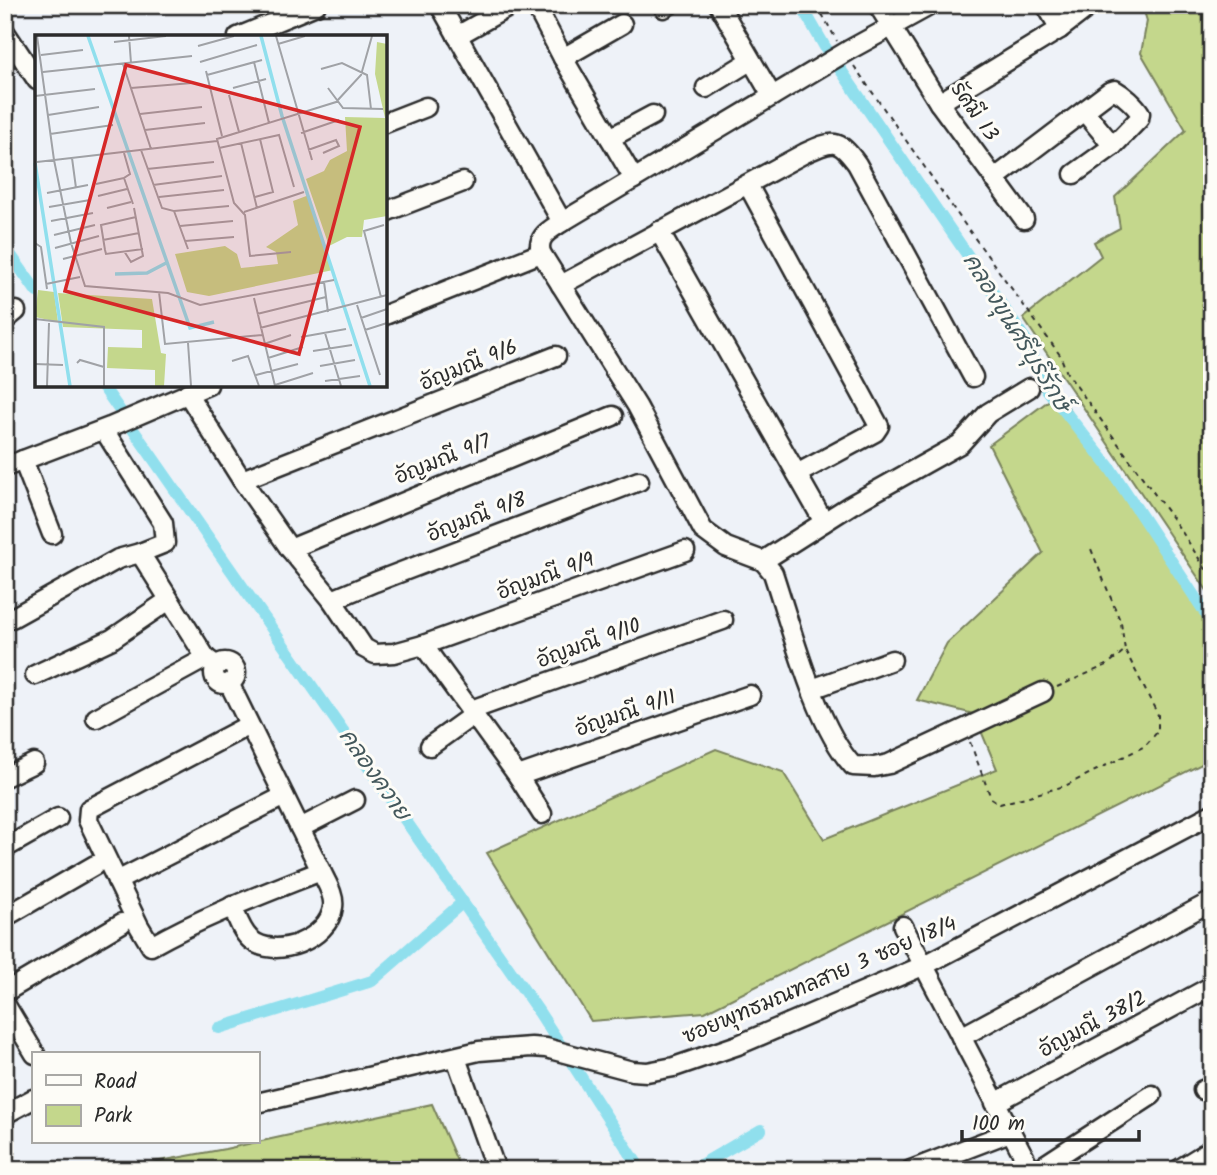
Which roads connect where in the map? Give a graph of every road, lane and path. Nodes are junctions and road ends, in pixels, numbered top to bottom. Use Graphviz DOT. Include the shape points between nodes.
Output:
graph roads {
  1 [pos="316,5"];
  2 [pos="440,5"];
  3 [pos="512,5"];
  4 [pos="719,5"];
  5 [pos="817,5"];
  6 [pos="878,5"];
  7 [pos="931,5"];
  8 [pos="1046,5"];
  9 [pos="1091,5"];
  10 [pos="540,13"];
  11 [pos="622,24"];
  12 [pos="891,29"];
  13 [pos="1060,29"];
  14 [pos="5,33"];
  15 [pos="244,35"];
  16 [pos="457,36"];
  17 [pos="847,53"];
  18 [pos="563,58"];
  19 [pos="750,61"];
  20 [pos="35,77"];
  21 [pos="706,88"];
  22 [pos="772,96"];
  23 [pos="939,103"];
  24 [pos="426,107"];
  25 [pos="1084,111"];
  26 [pos="653,114"];
  27 [pos="387,122"];
  28 [pos="610,138"];
  29 [pos="1113,146"];
  30 [pos="1074,174"];
  31 [pos="634,179"];
  32 [pos="994,179"];
  33 [pos="463,182"];
  34 [pos="748,185"];
  35 [pos="387,211"];
  36 [pos="1024,219"];
  37 [pos="562,222"];
  38 [pos="659,231"];
  39 [pos="541,253"];
  40 [pos="561,285"];
  41 [pos="387,314"];
  42 [pos="556,356"];
  43 [pos="973,377"];
  44 [pos="203,387"];
  45 [pos="1029,388"];
  46 [pos="182,395"];
  47 [pos="613,416"];
  48 [pos="112,426"];
  49 [pos="23,460"];
  50 [pos="5,467"];
  51 [pos="797,474"];
  52 [pos="242,480"];
  53 [pos="639,481"];
  54 [pos="824,522"];
  55 [pos="52,534"];
  56 [pos="290,549"];
  57 [pos="1091,549"];
  58 [pos="685,551"];
  59 [pos="140,553"];
  60 [pos="763,561"];
  61 [pos="1212,579"];
  62 [pos="169,600"];
  63 [pos="332,600"];
  64 [pos="12,618"];
  65 [pos="723,620"];
  66 [pos="423,645"];
  67 [pos="1125,650"];
  68 [pos="891,660"];
  69 [pos="211,662"];
  70 [pos="35,675"];
  71 [pos="812,689"];
  72 [pos="1043,692"];
  73 [pos="750,695"];
  74 [pos="472,713"];
  75 [pos="96,718"];
  76 [pos="249,726"];
  77 [pos="964,728"];
  78 [pos="430,746"];
  79 [pos="34,763"];
  80 [pos="5,776"];
  81 [pos="518,776"];
  82 [pos="284,796"];
  83 [pos="355,800"];
  84 [pos="542,814"];
  85 [pos="1212,814"];
  86 [pos="58,818"];
  87 [pos="300,828"];
  88 [pos="5,849"];
  89 [pos="95,865"];
  90 [pos="321,871"];
  91 [pos="117,881"];
  92 [pos="1212,901"];
  93 [pos="232,906"];
  94 [pos="5,917"];
  95 [pos="122,923"];
  96 [pos="903,926"];
  97 [pos="925,965"];
  98 [pos="1212,986"];
  99 [pos="5,992"];
  100 [pos="5,1004"];
  101 [pos="961,1037"];
  102 [pos="34,1052"];
  103 [pos="456,1058"];
  104 [pos="1152,1095"];
  105 [pos="32,1099"];
  106 [pos="259,1103"];
  107 [pos="995,1103"];
  108 [pos="5,1114"];
  109 [pos="1010,1132"];
  110 [pos="1212,1149"];
  111 [pos="496,1170"];
  112 [pos="911,1170"];
  113 [pos="1031,1170"];
  114 [pos="1037,1170"];
  115 [pos="1178,1170"];
  1 -- 15 [label="street"];
  2 -- 16 [label="street"];
  3 -- 16 [label="street"];
  4 -- 19 [label="street"];
  5 -- 17 [label="path"];
  6 -- 12 [label="street, รัศมี 13"];
  7 -- 12 [label="street"];
  8 -- 13 [label="street"];
  9 -- 13 [label="street"];
  10 -- 18 [label="street"];
  11 -- 18 [label="street"];
  12 -- 17 [label="street"];
  12 -- 23 [label="street, รัศมี 13"];
  13 -- 23 [label="street"];
  14 -- 20 [label="street"];
  16 -- 37 [label="street"];
  17 -- 22 [label="street"];
  17 -- 61 [label="path"];
  18 -- 28 [label="street"];
  19 -- 21 [label="street"];
  19 -- 22 [label="street"];
  22 -- 31 [label="street"];
  23 -- 32 [label="street, รัศมี 13"];
  24 -- 27 [label="street"];
  25 -- 29 [label="street"];
  25 -- 29 [label="street" via="1115,90 1138,109 1139,119"];
  25 -- 32 [label="street"];
  26 -- 28 [label="street"];
  28 -- 31 [label="street"];
  29 -- 30 [label="street"];
  31 -- 37 [label="street"];
  32 -- 36 [label="street, รัศมี 13"];
  33 -- 35 [label="street"];
  34 -- 38 [label="street"];
  34 -- 43 [label="street" via="826,143 845,148"];
  34 -- 51 [label="street" via="879,426"];
  37 -- 39 [label="street" via="541,237"];
  38 -- 40 [label="street"];
  38 -- 51 [label="street"];
  39 -- 40 [label="street"];
  39 -- 41 [label="street"];
  40 -- 60 [label="street" via="637,406 704,530 726,547"];
  42 -- 52 [label="street, อัญมณี 9/6"];
  44 -- 46 [label="street"];
  45 -- 54 [label="street" via="988,413 960,444"];
  46 -- 48 [label="street"];
  46 -- 52 [label="street"];
  47 -- 56 [label="street, อัญมณี 9/7"];
  48 -- 49 [label="street"];
  48 -- 59 [label="street" via="163,523 165,543"];
  49 -- 50 [label="street"];
  49 -- 55 [label="street"];
  51 -- 54 [label="street"];
  52 -- 56 [label="street"];
  53 -- 63 [label="street, อัญมณี 9/8"];
  54 -- 60 [label="street"];
  56 -- 63 [label="street"];
  57 -- 67 [label="path" via="1121,623"];
  58 -- 66 [label="street, อัญมณี 9/9"];
  59 -- 62 [label="street"];
  59 -- 64 [label="street" via="118,559"];
  60 -- 71 [label="street" via="773,573"];
  62 -- 69 [label="street"];
  62 -- 70 [label="street" via="112,639"];
  63 -- 66 [label="street, อัญมณี 9/9" via="364,648 375,654"];
  65 -- 74 [label="street, อัญมณี 9/10"];
  66 -- 74 [label="street"];
  67 -- 72 [label="path" via="1107,665"];
  67 -- 77 [label="path" via="1158,715 1158,731 1145,746 1065,786 1000,804 991,798"];
  68 -- 71 [label="street"];
  69 -- 75 [label="street"];
  69 -- 76 [label="street" via="234,666 235,676 229,683"];
  71 -- 77 [label="street" via="843,755 853,766 889,764"];
  72 -- 77 [label="street"];
  73 -- 81 [label="street, อัญมณี 9/11"];
  74 -- 78 [label="street, อัญมณี 9/10"];
  74 -- 81 [label="street"];
  76 -- 82 [label="street"];
  76 -- 91 [label="street" via="89,809 88,820"];
  79 -- 80 [label="street"];
  81 -- 84 [label="street"];
  82 -- 87 [label="street"];
  82 -- 91 [label="street"];
  83 -- 87 [label="street"];
  85 -- 97 [label="street, ซอยพุทธมณฑลสาย 3 ซอย 18/4"];
  86 -- 88 [label="street"];
  87 -- 90 [label="street"];
  89 -- 94 [label="street"];
  90 -- 93 [label="street"];
  90 -- 93 [label="street" via="334,905 322,928 300,943 280,949 251,940"];
  91 -- 93 [label="street" via="151,946"];
  92 -- 101 [label="street"];
  95 -- 99 [label="street"];
  96 -- 97 [label="street"];
  97 -- 101 [label="street"];
  97 -- 103 [label="street, ซอยพุทธมณฑลสาย 3 ซอย 18/4" via="738,1045 674,1067 632,1071 531,1047 479,1051"];
  98 -- 107 [label="street, อัญมณี 38/2"];
  100 -- 102 [label="street"];
  101 -- 107 [label="street"];
  103 -- 106 [label="street, ซอยพุทธมณฑลสาย 3 ซอย 18/4"];
  103 -- 111 [label="street"];
  104 -- 114 [label="street"];
  105 -- 108 [label="street"];
  107 -- 109 [label="street"];
  109 -- 112 [label="street"];
  109 -- 113 [label="street"];
  110 -- 115 [label="street"];
}
